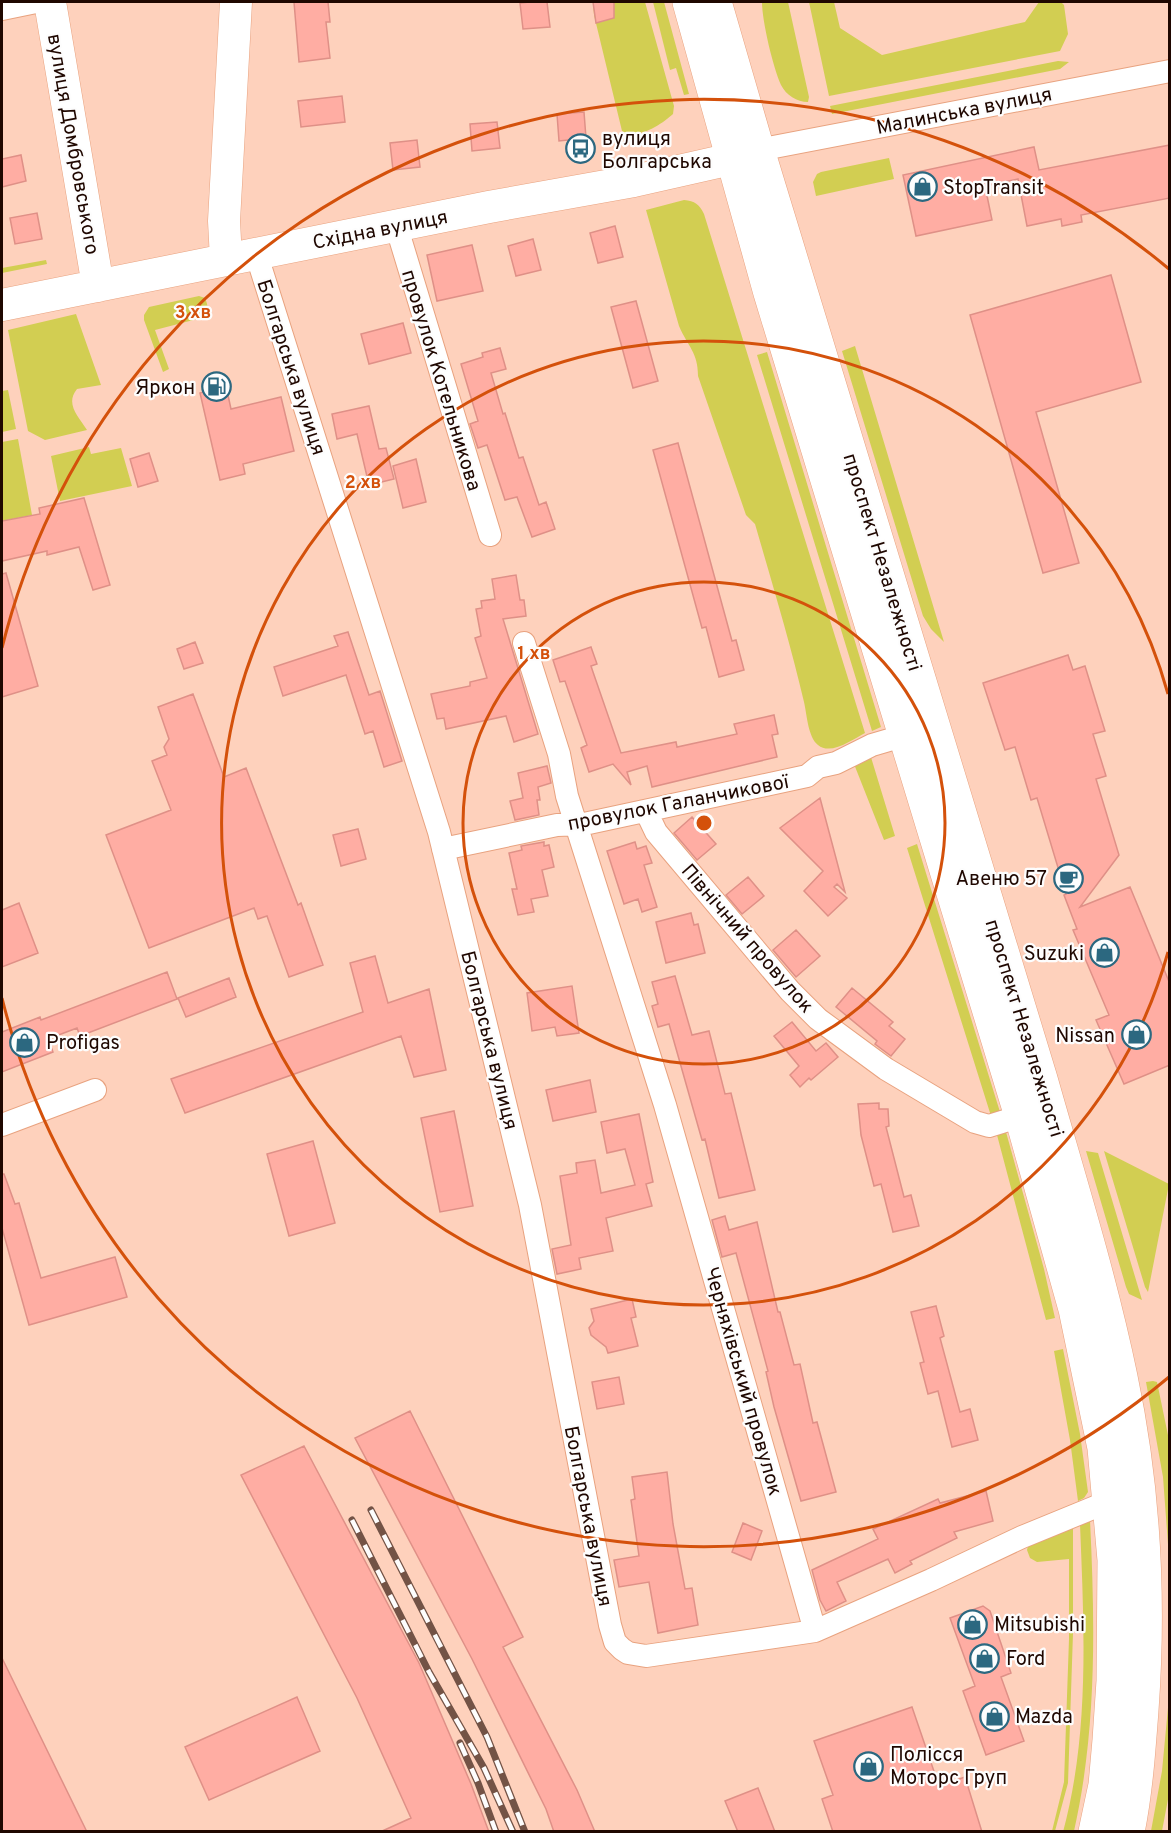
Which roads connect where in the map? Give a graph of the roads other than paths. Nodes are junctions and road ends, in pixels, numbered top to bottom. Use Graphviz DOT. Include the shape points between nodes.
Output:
graph roads {
  1 [pos="36,2"];
  2 [pos="50,2"];
  3 [pos="236,2"];
  4 [pos="690,2"];
  5 [pos="715,2"];
  6 [pos="2,9"];
  7 [pos="1170,70"];
  8 [pos="746,147"];
  9 [pos="396,225"];
  10 [pos="235,252"];
  11 [pos="97,279"];
  12 [pos="2,290"];
  13 [pos="2,305"];
  14 [pos="490,535"];
  15 [pos="524,643"];
  16 [pos="906,735"];
  17 [pos="646,811"];
  18 [pos="576,824"];
  19 [pos="443,849"];
  20 [pos="95,1090"];
  21 [pos="1021,1116"];
  22 [pos="2,1125"];
  23 [pos="1110,1502"];
  24 [pos="815,1631"];
  25 [pos="1095,1832"];
  26 [pos="1128,1832"];
  1 -- 6 [label="street"];
  2 -- 11 [label="main road, вулиця Домбровського"];
  3 -- 10 [label="main road" via="224,221"];
  4 -- 8 [label="main road, проспект Незалежності"];
  5 -- 8 [label="main road, проспект Незалежності"];
  7 -- 8 [label="street, Малинська вулиця"];
  8 -- 9 [label="main road, Східна вулиця" via="634,181"];
  8 -- 10 [label="main road, Східна вулиця" via="625,163"];
  8 -- 16 [label="main road, проспект Незалежності" via="770,293"];
  8 -- 26 [label="main road, проспект Незалежності" via="1041,1079 1121,1376 1134,1450 1146,1632 1139,1754"];
  9 -- 10 [label="main road, Східна вулиця"];
  9 -- 14 [label="street, провулок Котельникова"];
  10 -- 11 [label="main road, Східна вулиця"];
  10 -- 19 [label="street, Болгарська вулиця"];
  11 -- 12 [label="main road, Східна вулиця"];
  11 -- 13 [label="main road, Східна вулиця"];
  15 -- 18 [label="street" via="559,753"];
  16 -- 17 [label="street, провулок Галанчикової" via="818,767 807,776"];
  16 -- 21 [label="main road, проспект Незалежності"];
  17 -- 18 [label="street, провулок Галанчикової"];
  17 -- 21 [label="street, Північний провулок" via="656,832 818,1019 886,1069 975,1122 989,1126"];
  18 -- 19 [label="street, провулок Галанчикової"];
  18 -- 24 [label="street, Черняхівський провулок" via="665,1105"];
  19 -- 24 [label="street, Болгарська вулиця" via="530,1205 615,1642 634,1655 661,1655"];
  20 -- 22 [label="street"];
  21 -- 23 [label="main road, проспект Незалежності" via="1075,1309 1104,1448"];
  23 -- 24 [label="street" via="1033,1532"];
  23 -- 25 [label="main road, проспект Незалежності" via="1114,1560 1113,1681 1104,1785"];
}
